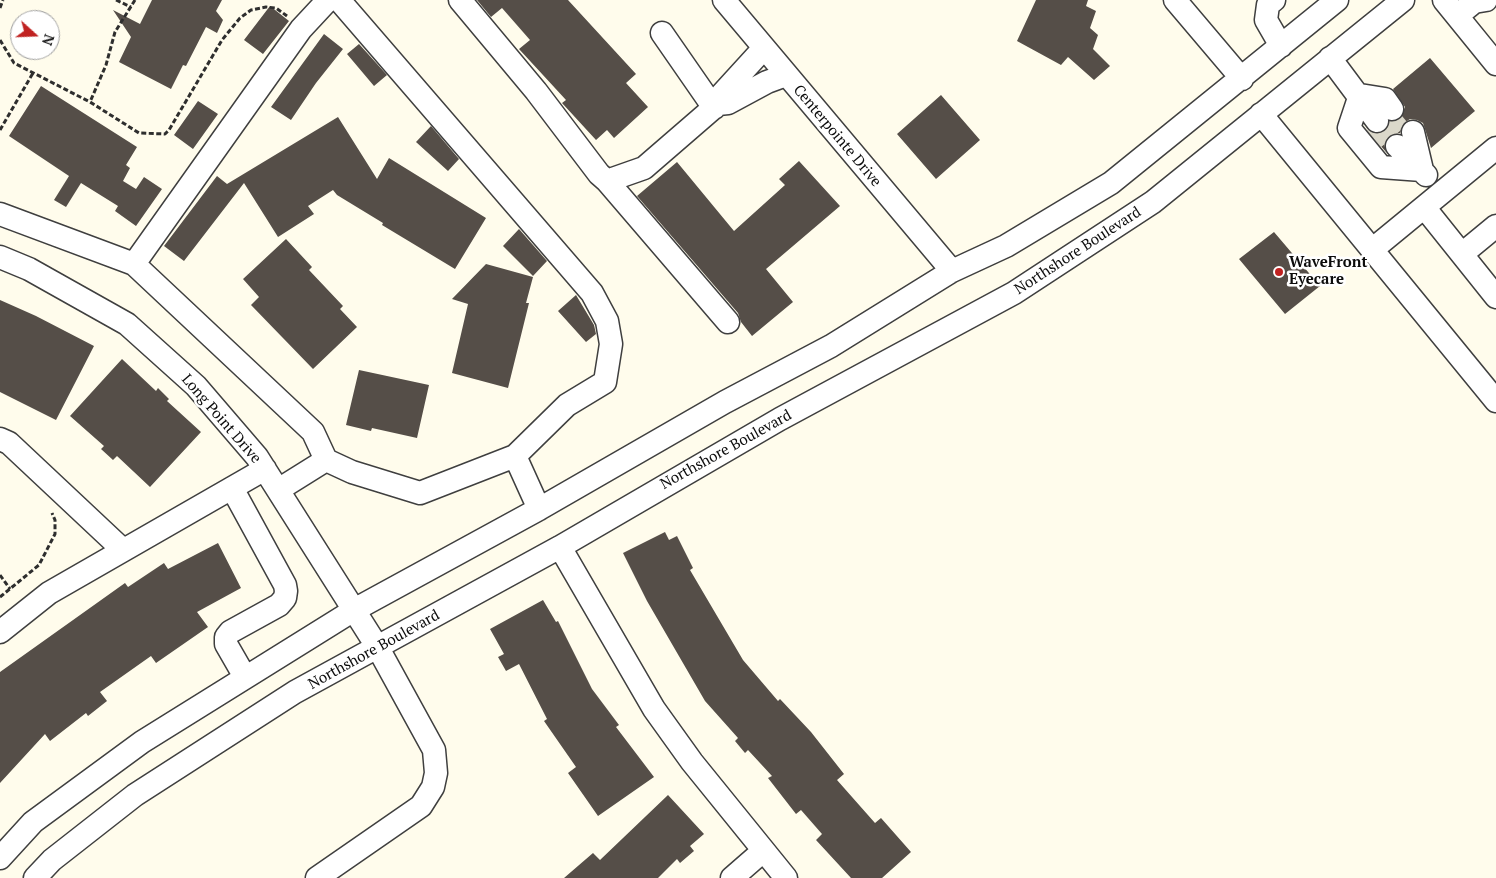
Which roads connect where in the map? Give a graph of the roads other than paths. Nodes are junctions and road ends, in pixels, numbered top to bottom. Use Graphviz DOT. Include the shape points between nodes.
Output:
graph roads {
  1 [pos="328,0"];
  2 [pos="339,0"];
  3 [pos="460,0"];
  4 [pos="724,0"];
  5 [pos="1176,0"];
  6 [pos="1274,0"];
  7 [pos="1337,0"];
  8 [pos="1403,0"];
  9 [pos="1487,0"];
  10 [pos="1496,3"];
  11 [pos="1450,8"];
  12 [pos="662,33"];
  13 [pos="1281,46"];
  14 [pos="764,48"];
  15 [pos="1330,58"];
  16 [pos="1496,64"];
  17 [pos="786,75"];
  18 [pos="1242,79"];
  19 [pos="1360,95"];
  20 [pos="716,106"];
  21 [pos="1261,114"];
  22 [pos="1382,118"];
  23 [pos="1401,142"];
  24 [pos="1496,148"];
  25 [pos="1422,170"];
  26 [pos="607,181"];
  27 [pos="1432,200"];
  28 [pos="0,214"];
  29 [pos="1496,226"];
  30 [pos="1372,250"];
  31 [pos="1462,254"];
  32 [pos="0,257"];
  33 [pos="134,264"];
  34 [pos="952,271"];
  35 [pos="1496,297"];
  36 [pos="728,322"];
  37 [pos="1494,395"];
  38 [pos="0,439"];
  39 [pos="515,456"];
  40 [pos="326,460"];
  41 [pos="265,469"];
  42 [pos="232,488"];
  43 [pos="278,490"];
  44 [pos="539,509"];
  45 [pos="560,547"];
  46 [pos="123,550"];
  47 [pos="354,610"];
  48 [pos="0,632"];
  49 [pos="378,648"];
  50 [pos="245,677"];
  51 [pos="763,851"];
  52 [pos="0,858"];
  53 [pos="34,878"];
  54 [pos="316,878"];
  55 [pos="732,878"];
  56 [pos="786,878"];
  1 -- 33 [label="street" via="301,29"];
  2 -- 39 [label="street" via="592,293 608,321 611,344 605,382 567,405"];
  3 -- 26 [label="street"];
  4 -- 14 [label="street, Centerpointe Drive"];
  5 -- 18 [label="street"];
  6 -- 13 [label="street" via="1268,5 1266,20"];
  7 -- 13 [label="street"];
  8 -- 15 [label="street, Northshore Boulevard"];
  9 -- 10 [label="street"];
  9 -- 11 [label="street"];
  11 -- 16 [label="street"];
  12 -- 20 [label="street"];
  13 -- 18 [label="street"];
  14 -- 17 [label="street, Centerpointe Drive"];
  14 -- 20 [label="street" via="722,94"];
  15 -- 19 [label="street"];
  15 -- 21 [label="street, Northshore Boulevard"];
  17 -- 20 [label="street"];
  17 -- 34 [label="street, Centerpointe Drive"];
  18 -- 34 [label="street" via="1111,183 1006,246"];
  19 -- 22 [label="street" via="1360,113"];
  19 -- 25 [label="street" via="1348,128 1381,167"];
  20 -- 26 [label="street" via="644,168"];
  21 -- 30 [label="street"];
  21 -- 45 [label="street, Northshore Boulevard" via="1153,202 1014,293 780,419"];
  23 -- 25 [label="street"];
  24 -- 27 [label="street"];
  25 -- 27 [label="street"];
  26 -- 36 [label="street"];
  27 -- 30 [label="street"];
  27 -- 31 [label="street"];
  28 -- 33 [label="street"];
  29 -- 31 [label="street"];
  30 -- 37 [label="street"];
  31 -- 35 [label="street"];
  32 -- 41 [label="street, Long Point Drive" via="29,269 127,324 196,386"];
  33 -- 40 [label="street" via="313,432"];
  34 -- 44 [label="street" via="831,346 725,402"];
  38 -- 46 [label="street" via="9,443"];
  39 -- 40 [label="street" via="420,493 352,472"];
  39 -- 44 [label="street"];
  40 -- 43 [label="street"];
  41 -- 42 [label="street"];
  41 -- 43 [label="street, Long Point Drive"];
  42 -- 46 [label="street"];
  42 -- 50 [label="street" via="286,591 279,606 226,637 226,644"];
  43 -- 47 [label="street, Long Point Drive"];
  44 -- 47 [label="street"];
  45 -- 49 [label="street, Northshore Boulevard"];
  45 -- 51 [label="street" via="654,709"];
  46 -- 48 [label="street" via="48,593"];
  47 -- 49 [label="street, Long Point Drive"];
  47 -- 50 [label="street"];
  49 -- 53 [label="street, Northshore Boulevard" via="295,692 135,796 52,860"];
  49 -- 54 [label="street, Long Point Drive" via="434,750 436,774 433,787 421,806"];
  50 -- 52 [label="street" via="142,742 33,822"];
  51 -- 55 [label="street"];
  51 -- 56 [label="street"];
}
